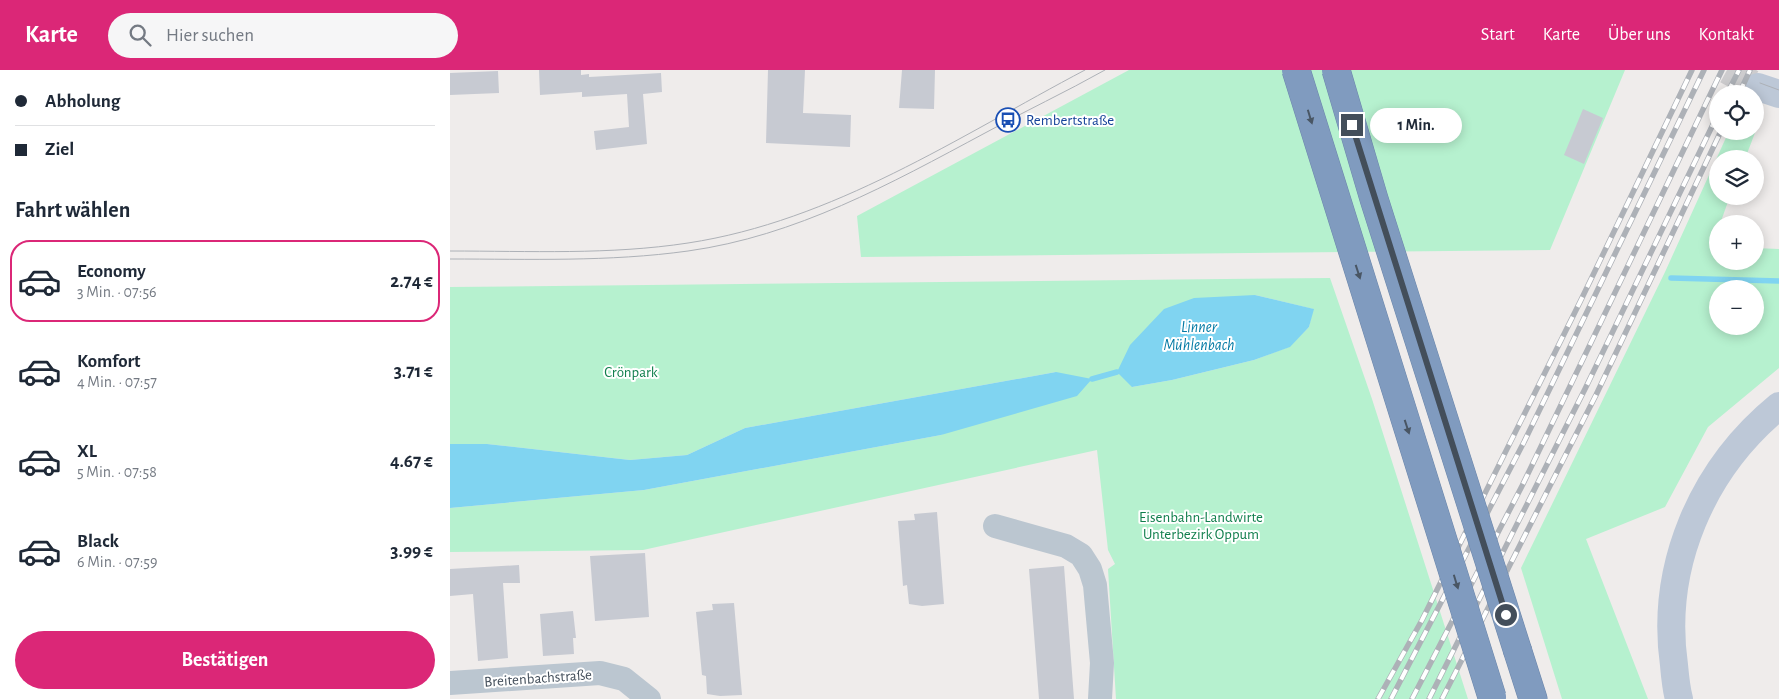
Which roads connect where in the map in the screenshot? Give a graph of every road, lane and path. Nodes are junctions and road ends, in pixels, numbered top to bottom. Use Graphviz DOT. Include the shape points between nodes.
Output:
graph roads {
  1 [pos="1296,70"];
  2 [pos="1336,70"];
  3 [pos="1779,406"];
  4 [pos="994,526"];
  5 [pos="450,683"];
  6 [pos="1493,698"];
  7 [pos="648,699"];
  8 [pos="1100,699"];
  9 [pos="1533,699"];
  10 [pos="1679,699"];
  1 -- 6 [label="highway, one-way, bridge"];
  2 -- 9 [label="highway, bridge"];
  3 -- 10 [label="main road" via="1736,448 1712,482 1693,518 1678,563 1672,599 1670,638"];
  4 -- 8 [label="street" via="1066,546 1081,555 1095,585 1102,663"];
  5 -- 7 [label="street, Breitenbachstraße" via="600,673 624,679"];
}
